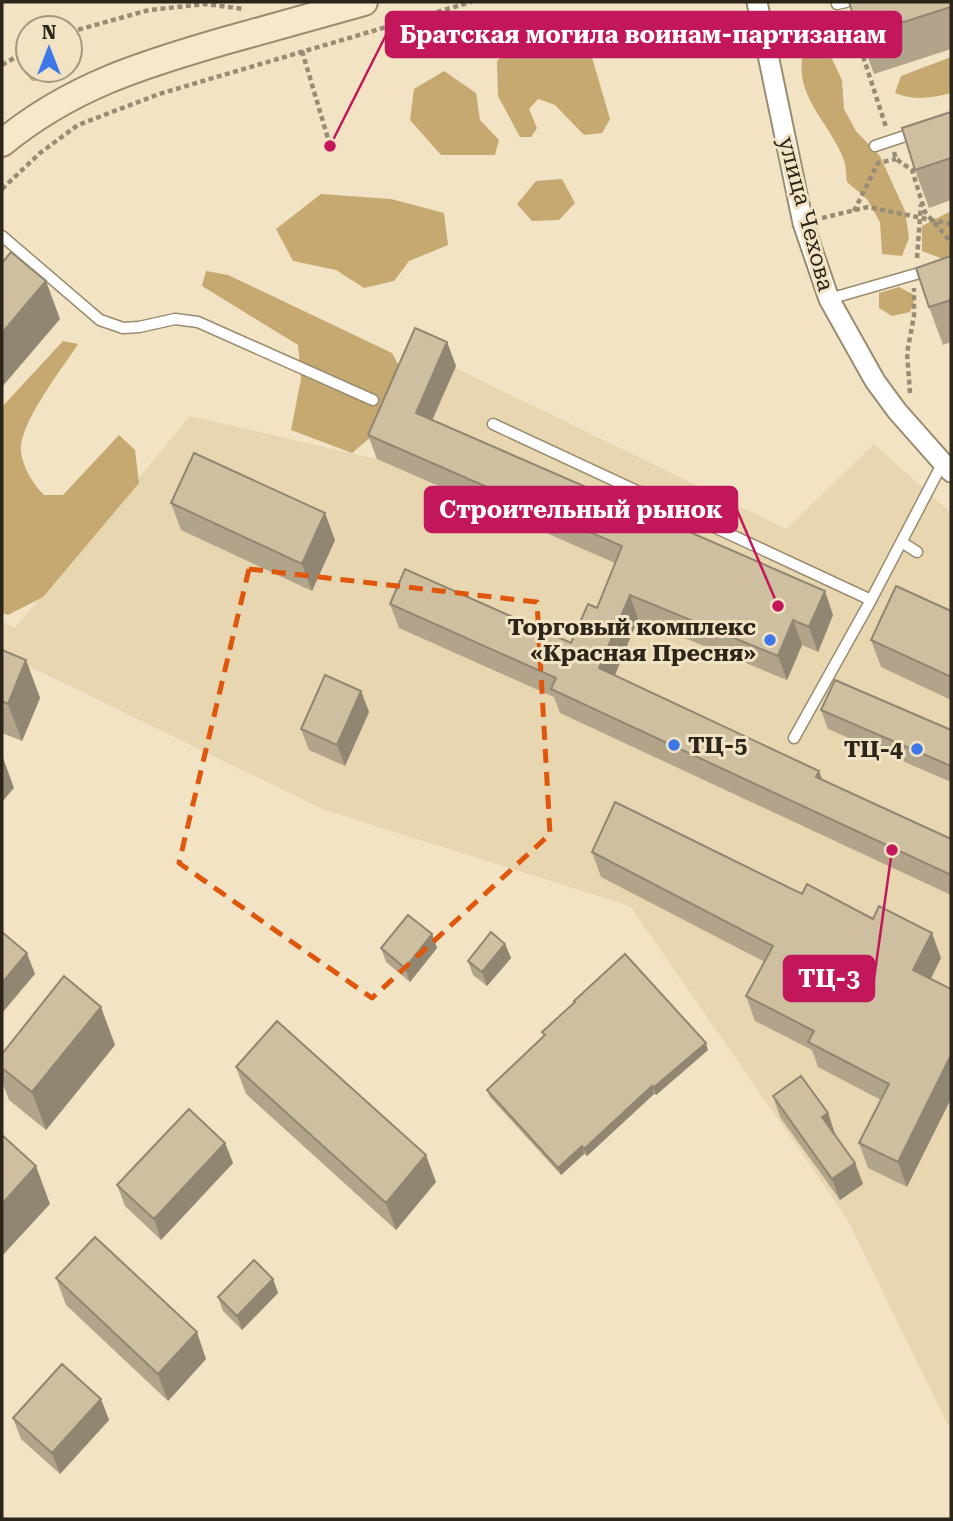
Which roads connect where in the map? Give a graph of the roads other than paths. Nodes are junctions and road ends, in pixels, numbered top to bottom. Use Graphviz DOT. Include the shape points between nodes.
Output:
graph roads {
  1 [pos="364,2"];
  2 [pos="757,2"];
  3 [pos="930,128"];
  4 [pos="2,142"];
  5 [pos="875,146"];
  6 [pos="2,236"];
  7 [pos="951,264"];
  8 [pos="829,299"];
  9 [pos="373,400"];
  10 [pos="493,424"];
  11 [pos="947,468"];
  12 [pos="902,543"];
  13 [pos="917,552"];
  14 [pos="871,600"];
  15 [pos="794,738"];
  1 -- 4 [label="main road" via="122,73 59,102"];
  2 -- 8 [label="street, улица Чехова" via="803,223"];
  3 -- 5 [label="lane"];
  6 -- 9 [label="lane" via="100,320 123,328 175,319 198,322"];
  7 -- 8 [label="lane"];
  8 -- 11 [label="street, улица Чехова" via="875,381"];
  10 -- 14 [label="lane"];
  11 -- 12 [label="lane"];
  12 -- 13 [label="lane"];
  12 -- 14 [label="lane"];
  14 -- 15 [label="lane"];
}
